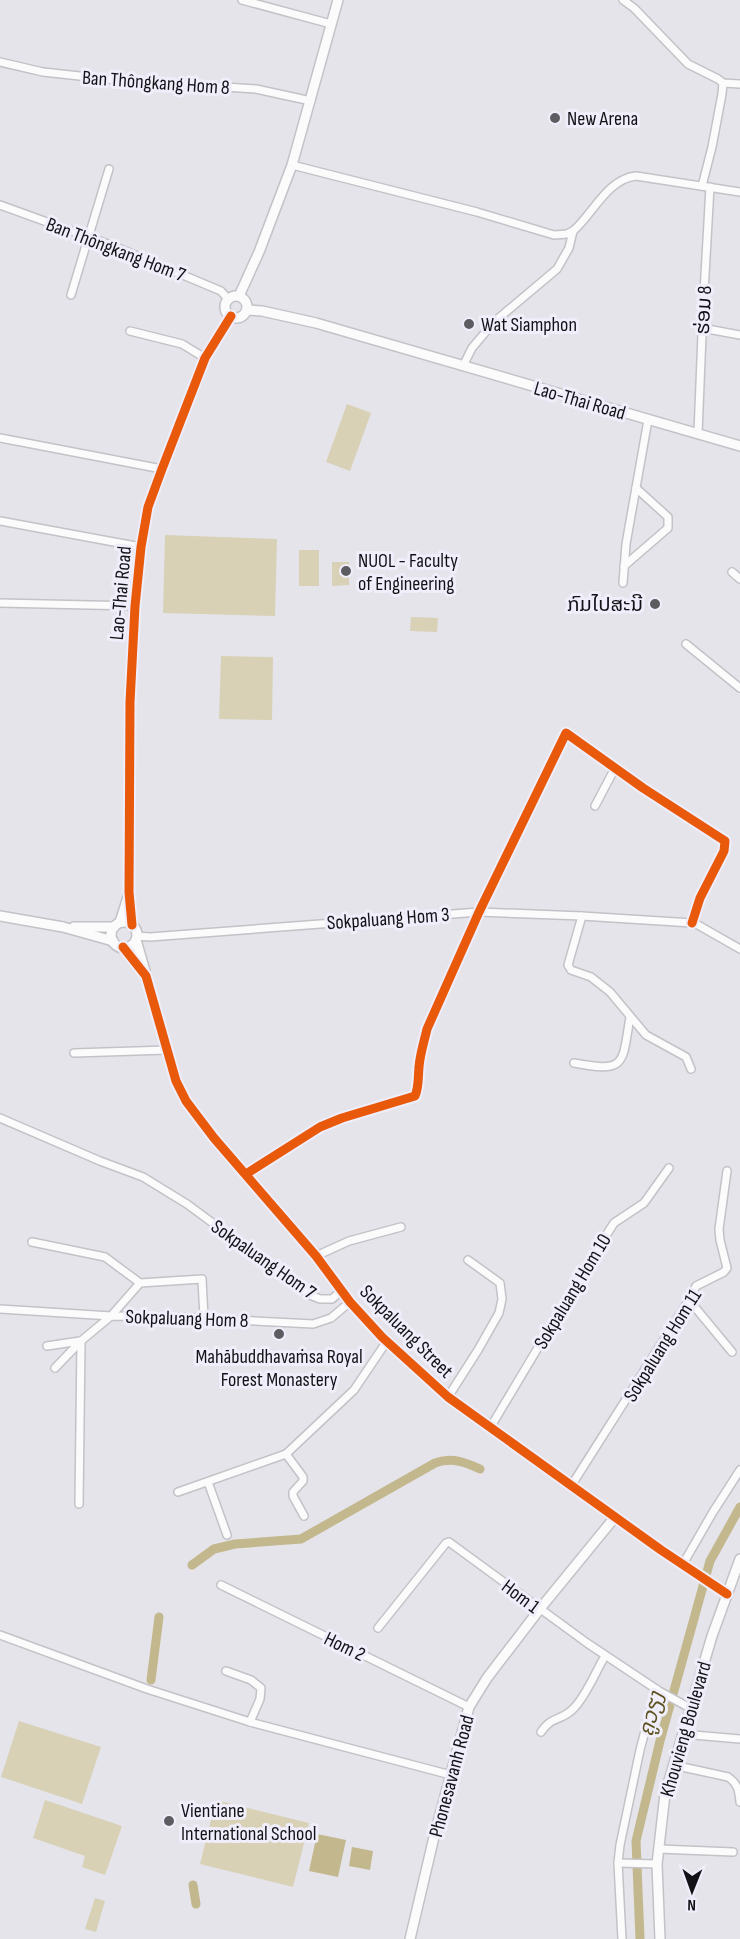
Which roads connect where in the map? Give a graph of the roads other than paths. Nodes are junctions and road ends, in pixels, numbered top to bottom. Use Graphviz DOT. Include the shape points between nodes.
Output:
graph roads {
  1 [pos="242,0"];
  2 [pos="338,0"];
  3 [pos="623,0"];
  4 [pos="331,24"];
  5 [pos="0,62"];
  6 [pos="723,83"];
  7 [pos="740,84"];
  8 [pos="311,101"];
  9 [pos="292,165"];
  10 [pos="109,169"];
  11 [pos="702,186"];
  12 [pos="710,187"];
  13 [pos="740,192"];
  14 [pos="0,205"];
  15 [pos="573,231"];
  16 [pos="89,237"];
  17 [pos="71,295"];
  18 [pos="239,296"];
  19 [pos="228,299"];
  20 [pos="247,310"];
  21 [pos="231,316"];
  22 [pos="702,328"];
  23 [pos="130,331"];
  24 [pos="740,335"];
  25 [pos="205,358"];
  26 [pos="463,366"];
  27 [pos="648,420"];
  28 [pos="698,433"];
  29 [pos="0,438"];
  30 [pos="740,446"];
  31 [pos="162,469"];
  32 [pos="636,488"];
  33 [pos="0,521"];
  34 [pos="141,547"];
  35 [pos="624,566"];
  36 [pos="732,572"];
  37 [pos="740,579"];
  38 [pos="623,583"];
  39 [pos="0,603"];
  40 [pos="135,606"];
  41 [pos="686,644"];
  42 [pos="740,688"];
  43 [pos="615,768"];
  44 [pos="595,806"];
  45 [pos="129,892"];
  46 [pos="478,912"];
  47 [pos="0,916"];
  48 [pos="582,916"];
  49 [pos="692,923"];
  50 [pos="117,924"];
  51 [pos="132,925"];
  52 [pos="63,927"];
  53 [pos="136,938"];
  54 [pos="113,942"];
  55 [pos="123,948"];
  56 [pos="740,949"];
  57 [pos="146,976"];
  58 [pos="630,1017"];
  59 [pos="167,1050"];
  60 [pos="74,1053"];
  61 [pos="574,1063"];
  62 [pos="691,1069"];
  63 [pos="0,1118"];
  64 [pos="669,1168"];
  65 [pos="727,1171"];
  66 [pos="246,1174"];
  67 [pos="401,1227"];
  68 [pos="32,1242"];
  69 [pos="316,1256"];
  70 [pos="468,1260"];
  71 [pos="140,1283"];
  72 [pos="342,1290"];
  73 [pos="689,1300"];
  74 [pos="350,1302"];
  75 [pos="0,1309"];
  76 [pos="111,1316"];
  77 [pos="204,1318"];
  78 [pos="81,1341"];
  79 [pos="387,1341"];
  80 [pos="47,1346"];
  81 [pos="732,1352"];
  82 [pos="55,1368"];
  83 [pos="448,1397"];
  84 [pos="490,1428"];
  85 [pos="286,1454"];
  86 [pos="740,1470"];
  87 [pos="208,1482"];
  88 [pos="572,1486"];
  89 [pos="178,1492"];
  90 [pos="79,1503"];
  91 [pos="304,1516"];
  92 [pos="615,1517"];
  93 [pos="227,1535"];
  94 [pos="740,1559"];
  95 [pos="683,1564"];
  96 [pos="221,1585"];
  97 [pos="724,1592"];
  98 [pos="539,1610"];
  99 [pos="378,1628"];
  100 [pos="0,1635"];
  101 [pos="605,1656"];
  102 [pos="226,1671"];
  103 [pos="657,1690"];
  104 [pos="469,1707"];
  105 [pos="686,1707"];
  106 [pos="250,1722"];
  107 [pos="541,1732"];
  108 [pos="682,1734"];
  109 [pos="740,1738"];
  110 [pos="673,1765"];
  111 [pos="450,1775"];
  112 [pos="740,1802"];
  113 [pos="659,1849"];
  114 [pos="733,1852"];
  115 [pos="620,1863"];
  116 [pos="653,1864"];
  117 [pos="410,1939"];
  118 [pos="622,1939"];
  119 [pos="660,1939"];
  1 -- 4 [label="street"];
  2 -- 4 [label="street"];
  3 -- 6 [label="street" via="688,64"];
  4 -- 8 [label="street"];
  5 -- 8 [label="street, Ban Thôngkang Hom 8" via="43,72 116,80 256,89"];
  6 -- 7 [label="street"];
  6 -- 11 [label="street"];
  8 -- 9 [label="street"];
  9 -- 15 [label="street" via="554,235"];
  9 -- 18 [label="street"];
  10 -- 16 [label="street"];
  11 -- 12 [label="street"];
  11 -- 15 [label="street" via="636,176 624,178"];
  12 -- 13 [label="street"];
  12 -- 22 [label="street, ຮ່ອມ 8"];
  14 -- 16 [label="street, Ban Thôngkang Hom 7"];
  15 -- 26 [label="street" via="557,269 494,322 472,348"];
  16 -- 17 [label="street"];
  16 -- 19 [label="street, Ban Thôngkang Hom 7" via="221,291"];
  18 -- 19 [label="street"];
  18 -- 20 [label="street" via="245,300"];
  19 -- 21 [label="street" via="226,308"];
  20 -- 21 [label="street" via="241,317"];
  20 -- 26 [label="street, Lao-Thai Road" via="316,323"];
  21 -- 25 [label="street, Lao-Thai Road"];
  22 -- 24 [label="street"];
  22 -- 28 [label="street, ຮ່ອມ 8"];
  23 -- 25 [label="street" via="182,344"];
  25 -- 31 [label="street, Lao-Thai Road"];
  26 -- 27 [label="street, Lao-Thai Road"];
  27 -- 28 [label="street, Lao-Thai Road"];
  27 -- 32 [label="street"];
  28 -- 30 [label="street, Lao-Thai Road"];
  29 -- 31 [label="street"];
  31 -- 34 [label="street, Lao-Thai Road" via="148,507"];
  32 -- 35 [label="street"];
  32 -- 35 [label="street" via="668,517 669,523"];
  33 -- 34 [label="street"];
  34 -- 40 [label="street, Lao-Thai Road"];
  35 -- 38 [label="street"];
  36 -- 37 [label="street"];
  39 -- 40 [label="street"];
  40 -- 45 [label="street, Lao-Thai Road"];
  41 -- 42 [label="street"];
  43 -- 44 [label="street"];
  43 -- 46 [label="street" via="566,733"];
  43 -- 49 [label="street" via="725,841"];
  45 -- 50 [label="street, Lao-Thai Road"];
  45 -- 51 [label="street, Lao-Thai Road"];
  46 -- 48 [label="street, Sokpaluang Hom 3"];
  46 -- 53 [label="street, Sokpaluang Hom 3"];
  46 -- 66 [label="street" via="427,1029 415,1096 320,1127"];
  47 -- 52 [label="street"];
  48 -- 49 [label="street, Sokpaluang Hom 3"];
  48 -- 58 [label="street" via="568,966 610,992"];
  49 -- 56 [label="street, Sokpaluang Hom 3"];
  50 -- 51 [label="street"];
  50 -- 52 [label="street"];
  50 -- 54 [label="street" via="111,934"];
  51 -- 53 [label="street"];
  52 -- 54 [label="street"];
  53 -- 55 [label="street"];
  53 -- 57 [label="street, Sokpaluang Street"];
  54 -- 55 [label="street"];
  55 -- 57 [label="street, Sokpaluang Street"];
  57 -- 59 [label="street, Sokpaluang Street"];
  58 -- 61 [label="street" via="621,1061 605,1067"];
  58 -- 62 [label="street" via="646,1035 686,1057"];
  59 -- 60 [label="street"];
  59 -- 66 [label="street, Sokpaluang Street" via="186,1101"];
  63 -- 72 [label="street, Sokpaluang Hom 7" via="143,1177 187,1204 310,1295 332,1299"];
  64 -- 84 [label="street, Sokpaluang Hom 10" via="644,1203 614,1223"];
  65 -- 73 [label="street, Sokpaluang Hom 11" via="719,1229 727,1268 696,1286"];
  66 -- 69 [label="street, Sokpaluang Street"];
  67 -- 69 [label="street" via="350,1241"];
  68 -- 71 [label="street" via="105,1257"];
  69 -- 72 [label="street, Sokpaluang Street"];
  70 -- 83 [label="street" via="500,1283 502,1299 492,1328"];
  71 -- 76 [label="street"];
  71 -- 77 [label="street" via="202,1279"];
  72 -- 74 [label="street, Sokpaluang Street"];
  73 -- 81 [label="street"];
  73 -- 88 [label="street, Sokpaluang Hom 11"];
  74 -- 77 [label="street, Sokpaluang Hom 8" via="331,1318 313,1324"];
  74 -- 79 [label="street, Sokpaluang Street"];
  75 -- 76 [label="street"];
  76 -- 77 [label="street, Sokpaluang Hom 8"];
  76 -- 78 [label="street, Sokpaluang Hom 8"];
  78 -- 80 [label="street"];
  78 -- 82 [label="street, Sokpaluang Hom 8"];
  78 -- 90 [label="street"];
  79 -- 83 [label="street, Sokpaluang Street"];
  79 -- 85 [label="street" via="354,1390"];
  83 -- 84 [label="street, Sokpaluang Street"];
  84 -- 88 [label="street, Sokpaluang Street"];
  85 -- 87 [label="street"];
  85 -- 91 [label="street" via="303,1477 293,1492"];
  86 -- 95 [label="street"];
  87 -- 89 [label="street"];
  87 -- 93 [label="street"];
  88 -- 92 [label="street, Sokpaluang Street"];
  92 -- 95 [label="street, Sokpaluang Street"];
  92 -- 98 [label="street, Phonesavanh Road"];
  94 -- 97 [label="street, Khouvieng Boulevard"];
  95 -- 97 [label="street, Sokpaluang Street"];
  96 -- 104 [label="street, Hom 2"];
  97 -- 105 [label="street, Khouvieng Boulevard"];
  98 -- 99 [label="street, Hom 1" via="449,1542"];
  98 -- 101 [label="street, Hom 1"];
  98 -- 104 [label="street, Phonesavanh Road"];
  100 -- 106 [label="street"];
  101 -- 103 [label="street, Hom 1"];
  101 -- 107 [label="street" via="576,1706 565,1716 548,1722"];
  102 -- 106 [label="street" via="261,1688"];
  103 -- 105 [label="street, Hom 1"];
  103 -- 115 [label="street" via="640,1750 620,1845"];
  104 -- 111 [label="street, Phonesavanh Road"];
  105 -- 108 [label="street, Khouvieng Boulevard"];
  106 -- 111 [label="street"];
  108 -- 109 [label="street"];
  108 -- 110 [label="street, Khouvieng Boulevard"];
  110 -- 112 [label="street" via="728,1777 739,1788"];
  110 -- 113 [label="street, Khouvieng Boulevard" via="665,1794"];
  111 -- 117 [label="street, Phonesavanh Road"];
  113 -- 114 [label="street"];
  113 -- 116 [label="street, Khouvieng Boulevard"];
  115 -- 116 [label="street"];
  115 -- 118 [label="street"];
  116 -- 119 [label="street, Khouvieng Boulevard"];
}
